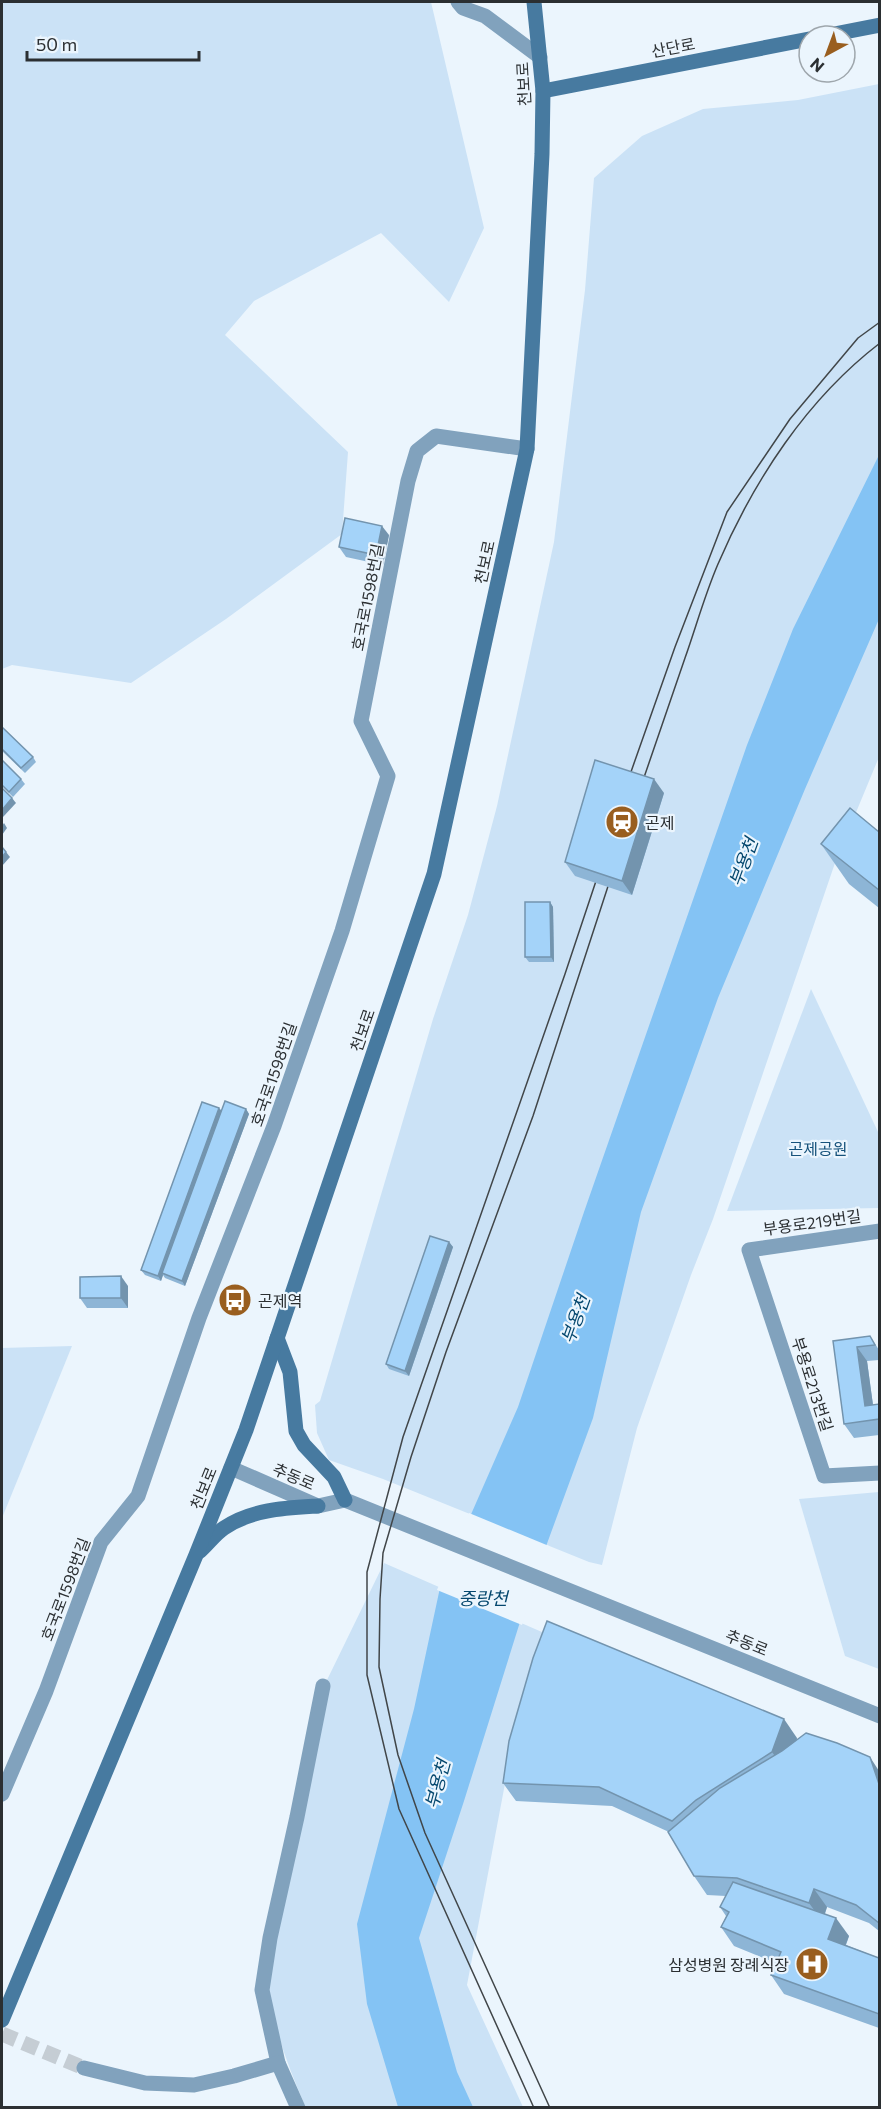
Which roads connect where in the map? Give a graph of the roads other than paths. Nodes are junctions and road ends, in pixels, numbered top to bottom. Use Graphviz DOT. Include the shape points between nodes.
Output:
graph roads {
  1 [pos="458,2"];
  2 [pos="534,2"];
  3 [pos="879,25"];
  4 [pos="857,29"];
  5 [pos="797,41"];
  6 [pos="540,57"];
  7 [pos="543,91"];
  8 [pos="527,449"];
  9 [pos="879,1231"];
  10 [pos="749,1250"];
  11 [pos="278,1338"];
  12 [pos="231,1468"];
  13 [pos="879,1473"];
  14 [pos="345,1500"];
  15 [pos="318,1506"];
  16 [pos="196,1555"];
  17 [pos="323,1686"];
  18 [pos="879,1716"];
  19 [pos="2,1794"];
  20 [pos="2,2020"];
  21 [pos="278,2063"];
  22 [pos="84,2068"];
  23 [pos="298,2108"];
  1 -- 6 [label="street" via="463,8 485,16"];
  2 -- 6 [label="main road, 천보로"];
  3 -- 4 [label="main road"];
  5 -- 7 [label="main road, 산단로"];
  6 -- 7 [label="main road, 천보로"];
  7 -- 8 [label="main road, 천보로"];
  8 -- 11 [label="main road, 천보로" via="434,874"];
  8 -- 19 [label="street, 호국로1598번길" via="436,436 417,451 361,721 388,776 342,931 274,1126 199,1317 138,1496 101,1542"];
  9 -- 10 [label="street, 부용로219번길"];
  10 -- 13 [label="street, 부용로213번길" via="824,1476"];
  11 -- 12 [label="main road, 천보로"];
  11 -- 14 [label="main road" via="290,1372 296,1431 334,1477"];
  12 -- 15 [label="street, 추동로"];
  12 -- 16 [label="main road, 천보로"];
  14 -- 15 [label="street, 추동로"];
  14 -- 18 [label="street, 추동로"];
  15 -- 16 [label="main road" via="273,1509 253,1515 223,1528"];
  16 -- 20 [label="main road, 천보로"];
  17 -- 21 [label="street" via="262,1990"];
  21 -- 22 [label="street" via="194,2085 145,2083"];
  21 -- 23 [label="street"];
}
